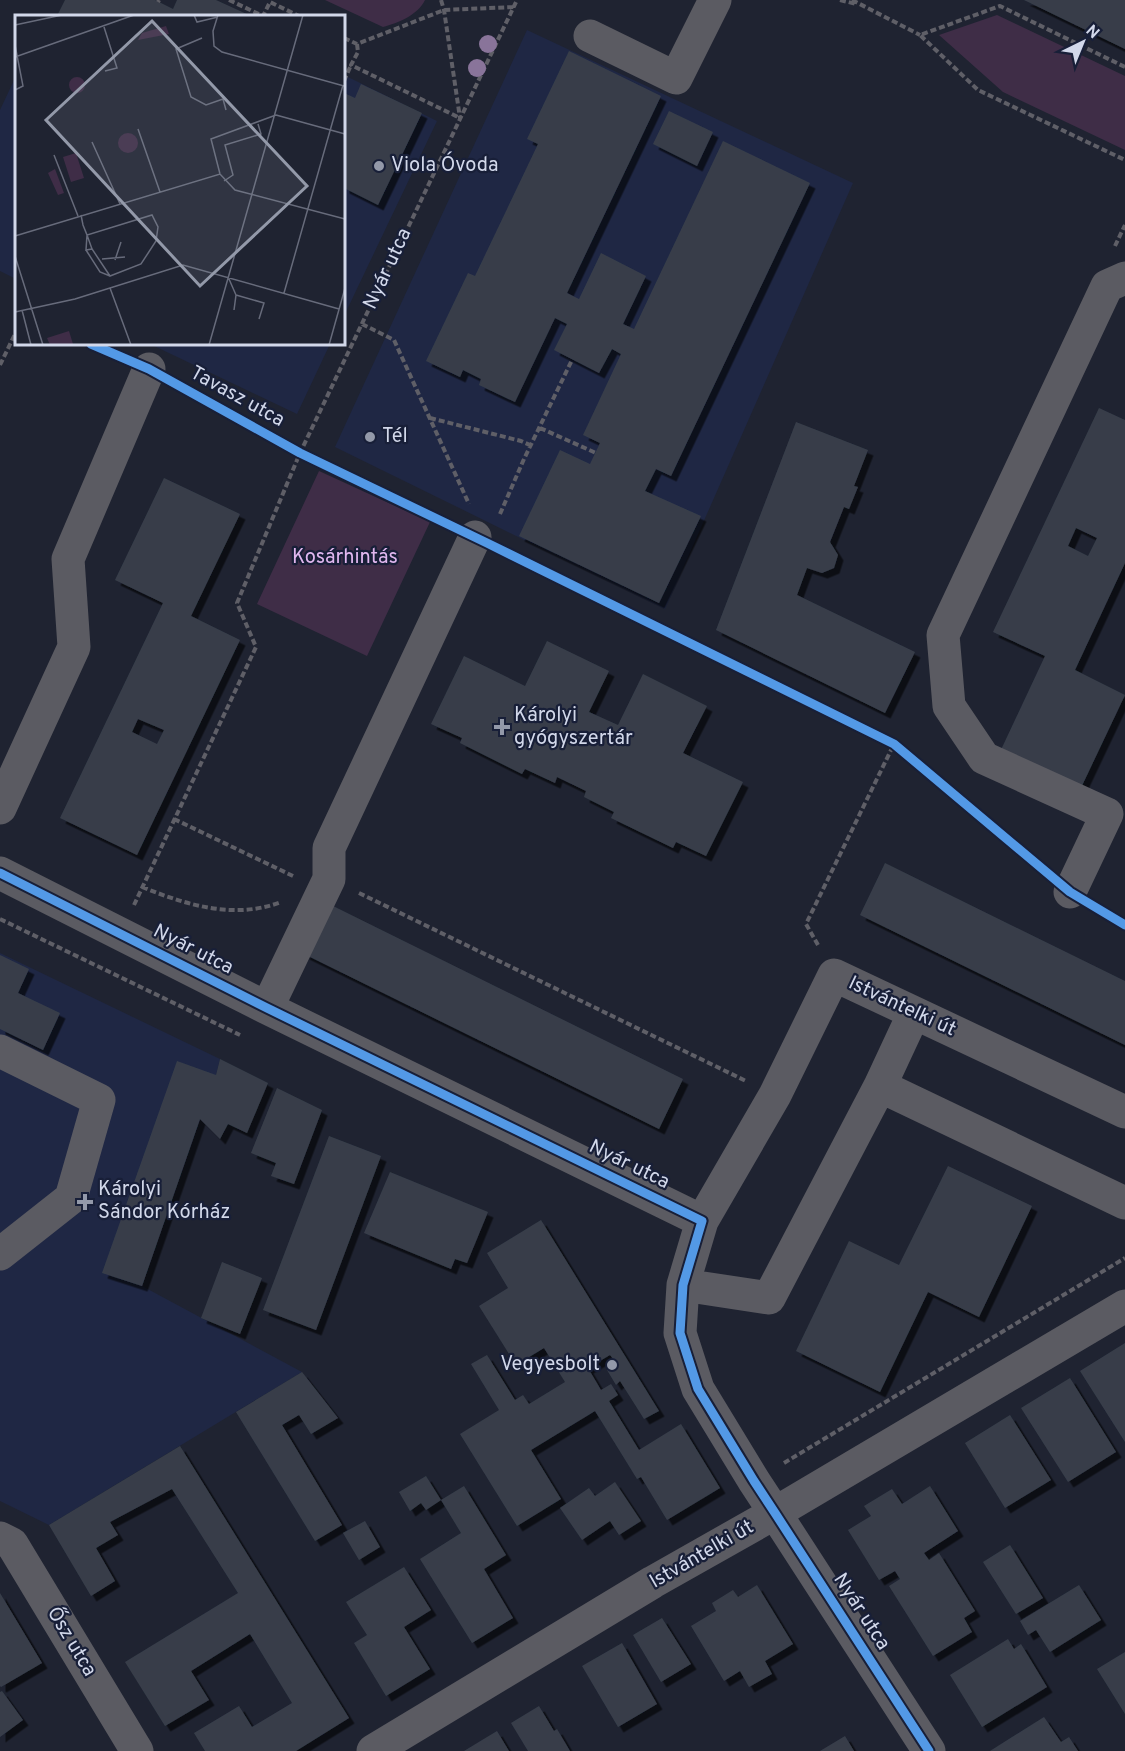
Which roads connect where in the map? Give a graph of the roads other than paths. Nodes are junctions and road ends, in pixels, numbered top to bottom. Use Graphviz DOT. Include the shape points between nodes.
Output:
graph roads {
  1 [pos="715,0"];
  2 [pos="590,36"];
  3 [pos="1125,278"];
  4 [pos="149,369"];
  5 [pos="481,540"];
  6 [pos="0,808"];
  7 [pos="0,873"];
  8 [pos="1070,892"];
  9 [pos="267,1008"];
  10 [pos="914,1012"];
  11 [pos="0,1051"];
  12 [pos="880,1086"];
  13 [pos="1125,1112"];
  14 [pos="1125,1203"];
  15 [pos="702,1221"];
  16 [pos="0,1254"];
  17 [pos="683,1285"];
  18 [pos="1125,1306"];
  19 [pos="776,1513"];
  20 [pos="0,1538"];
  21 [pos="137,1751"];
  22 [pos="373,1751"];
  23 [pos="929,1751"];
  1 -- 2 [label="street" via="676,78"];
  3 -- 8 [label="street" via="1107,286 943,635 949,706 984,758 1107,814"];
  4 -- 6 [label="street" via="68,559 74,647"];
  5 -- 9 [label="street" via="329,848 321,884"];
  7 -- 9 [label="street, Nyár utca"];
  9 -- 15 [label="street, Nyár utca"];
  10 -- 12 [label="street"];
  10 -- 13 [label="street, Istvántelki út"];
  10 -- 15 [label="street, Istvántelki út" via="834,975 775,1095"];
  11 -- 16 [label="street" via="99,1100 71,1198"];
  12 -- 14 [label="street"];
  12 -- 17 [label="street" via="770,1298"];
  15 -- 17 [label="street, Nyár utca"];
  17 -- 19 [label="street, Nyár utca" via="680,1333 698,1389"];
  18 -- 19 [label="street, Istvántelki út"];
  19 -- 22 [label="street, Istvántelki út" via="652,1582"];
  19 -- 23 [label="street, Nyár utca"];
  20 -- 21 [label="street, Ősz utca" via="12,1544"];
}
